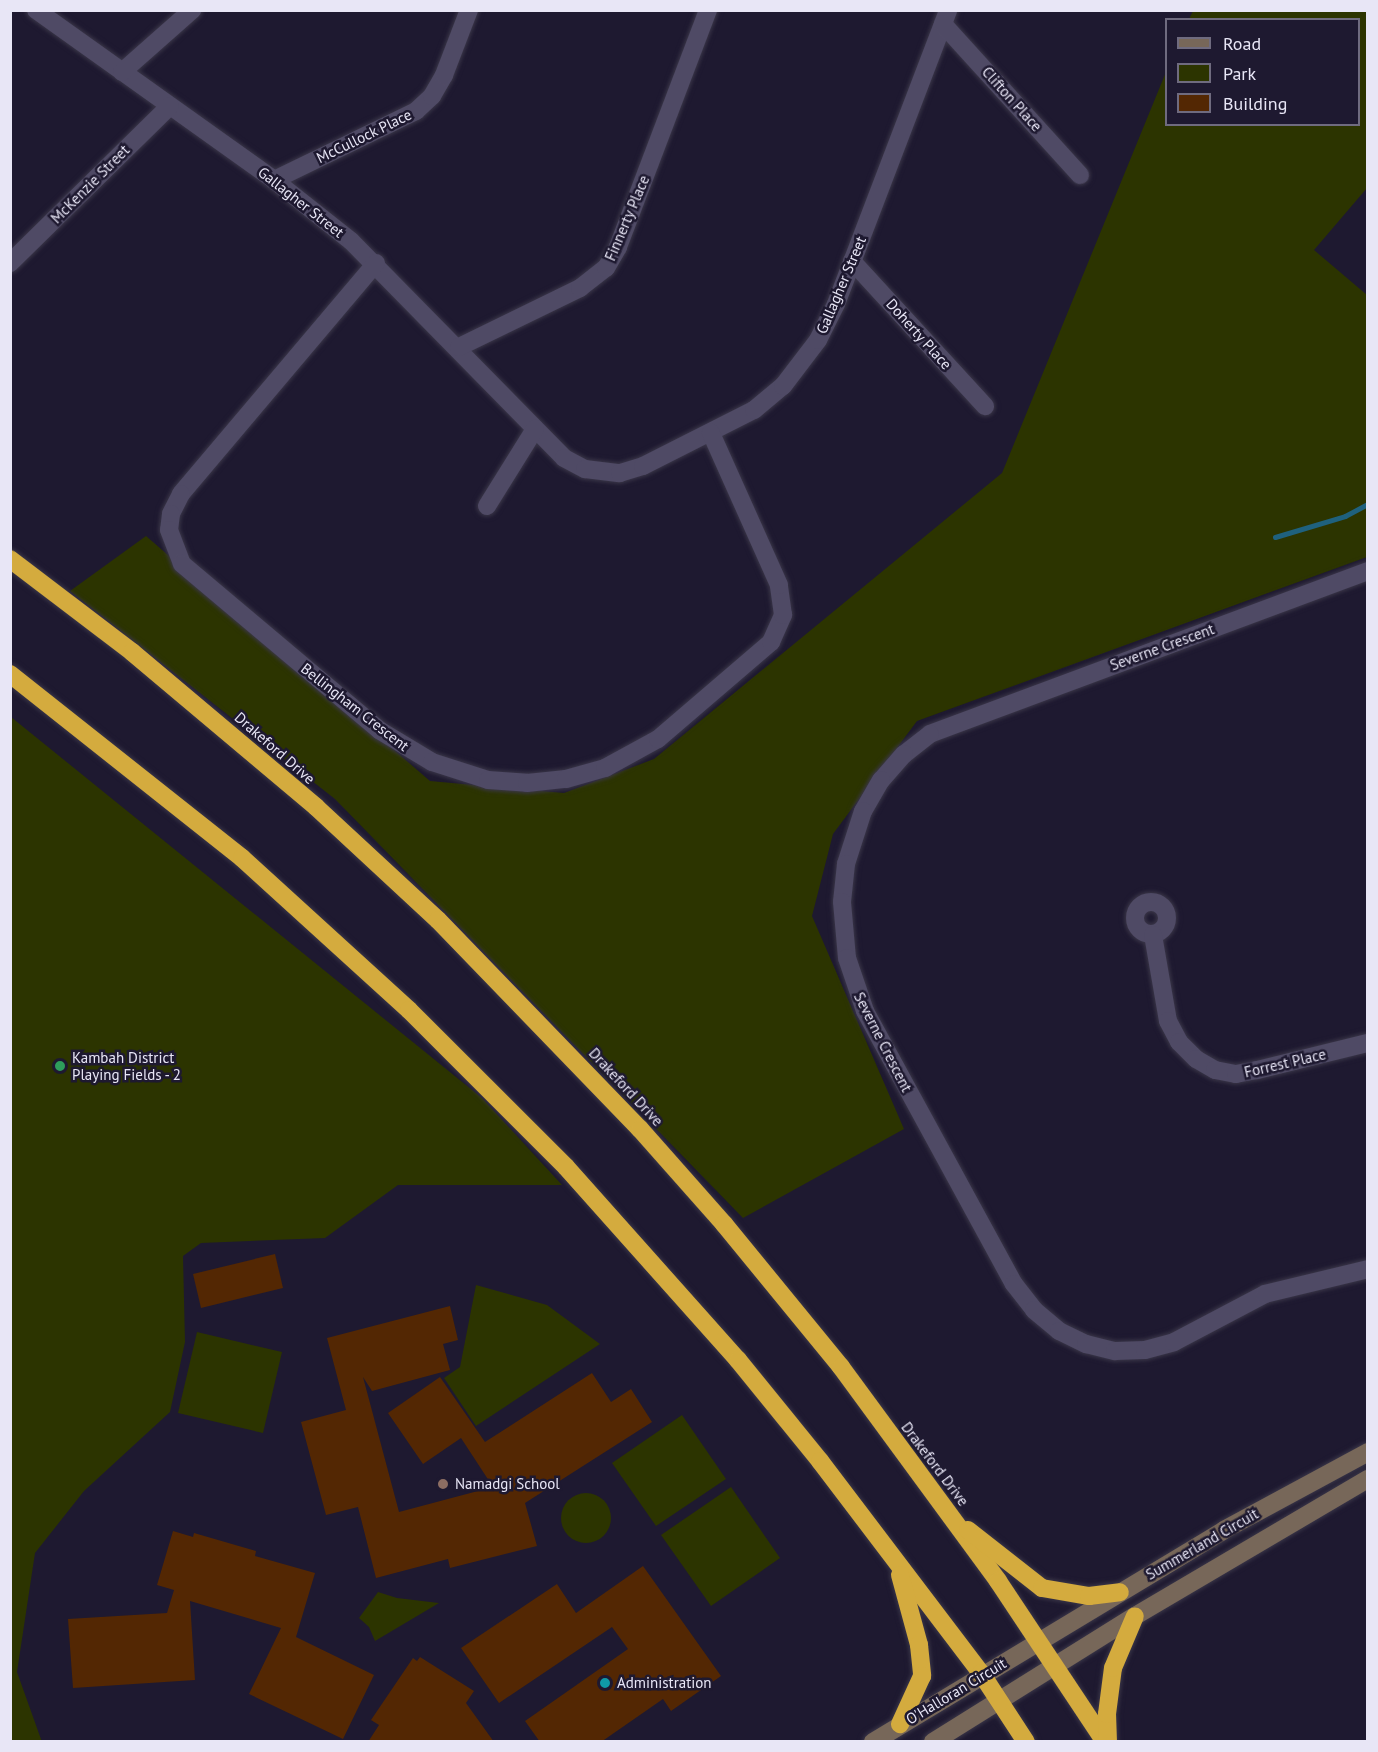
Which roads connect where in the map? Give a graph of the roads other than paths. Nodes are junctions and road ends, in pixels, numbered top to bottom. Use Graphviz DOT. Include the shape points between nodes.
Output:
graph roads {
  1 [pos="36,10"];
  2 [pos="192,10"];
  3 [pos="469,10"];
  4 [pos="708,10"];
  5 [pos="945,17"];
  6 [pos="122,72"];
  7 [pos="170,106"];
  8 [pos="1080,175"];
  9 [pos="274,180"];
  10 [pos="852,261"];
  11 [pos="10,263"];
  12 [pos="376,263"];
  13 [pos="459,347"];
  14 [pos="985,406"];
  15 [pos="535,429"];
  16 [pos="711,433"];
  17 [pos="487,506"];
  18 [pos="10,559"];
  19 [pos="1368,571"];
  20 [pos="10,674"];
  21 [pos="1153,935"];
  22 [pos="1368,1043"];
  23 [pos="1368,1269"];
  24 [pos="1368,1452"];
  25 [pos="1368,1479"];
  26 [pos="954,1520"];
  27 [pos="897,1564"];
  28 [pos="1120,1592"];
  29 [pos="1135,1616"];
  30 [pos="1039,1643"];
  31 [pos="1055,1666"];
  32 [pos="981,1673"];
  33 [pos="999,1700"];
  34 [pos="900,1724"];
  35 [pos="873,1742"];
  36 [pos="933,1742"];
  37 [pos="1026,1742"];
  38 [pos="1106,1742"];
  1 -- 6 [label="street, Gallagher Street"];
  2 -- 6 [label="street"];
  3 -- 9 [label="street, McCullock Place" via="444,75 432,96 416,111"];
  4 -- 13 [label="street, Finnerty Place" via="618,247 606,268 580,288"];
  5 -- 8 [label="street, Clifton Place"];
  5 -- 10 [label="street, Gallagher Street"];
  6 -- 7 [label="street, Gallagher Street"];
  7 -- 9 [label="street, Gallagher Street"];
  7 -- 11 [label="street, McKenzie Street"];
  9 -- 12 [label="street, Gallagher Street"];
  10 -- 14 [label="street, Doherty Place"];
  10 -- 16 [label="street, Gallagher Street" via="818,340 795,372 754,410"];
  12 -- 13 [label="street, Gallagher Street"];
  12 -- 16 [label="street, Bellingham Crescent" via="181,494 171,514 169,530 183,564 379,730 432,762 488,780 527,783 566,779 605,768 658,739 771,642 783,615 779,585"];
  13 -- 15 [label="street, Gallagher Street"];
  15 -- 16 [label="street, Gallagher Street" via="564,458 585,469 620,473"];
  15 -- 17 [label="street"];
  18 -- 26 [label="highway, Drakeford Drive" via="132,652 316,807 438,920 553,1036 724,1224 841,1367"];
  19 -- 23 [label="street, Severne Crescent" via="930,734 904,754 881,780 863,811 846,864 842,902 847,958 865,1011 1014,1284 1034,1310 1059,1331 1086,1344 1115,1351 1145,1350 1174,1342 1265,1294"];
  20 -- 27 [label="highway" via="242,858 489,1088 598,1202 738,1360"];
  21 -- 22 [label="street, Forrest Place" via="1168,1021 1179,1042 1215,1070 1236,1074"];
  24 -- 28 [label="street, Summerland Circuit"];
  25 -- 29 [label="street, Summerland Circuit"];
  26 -- 28 [label="highway" via="1042,1588 1089,1596"];
  26 -- 30 [label="highway, Drakeford Drive"];
  27 -- 32 [label="highway"];
  27 -- 34 [label="highway" via="919,1645 922,1676"];
  28 -- 30 [label="street, Summerland Circuit"];
  29 -- 31 [label="street, Summerland Circuit"];
  29 -- 38 [label="highway" via="1113,1668"];
  30 -- 31 [label="highway, Drakeford Drive"];
  30 -- 32 [label="street, O'Halloran Circuit"];
  31 -- 33 [label="street, O'Halloran Circuit"];
  31 -- 38 [label="highway, Drakeford Drive"];
  32 -- 33 [label="highway"];
  32 -- 34 [label="street, O'Halloran Circuit"];
  33 -- 36 [label="street, O'Halloran Circuit"];
  33 -- 37 [label="highway"];
  34 -- 35 [label="street, O'Halloran Circuit"];
}
